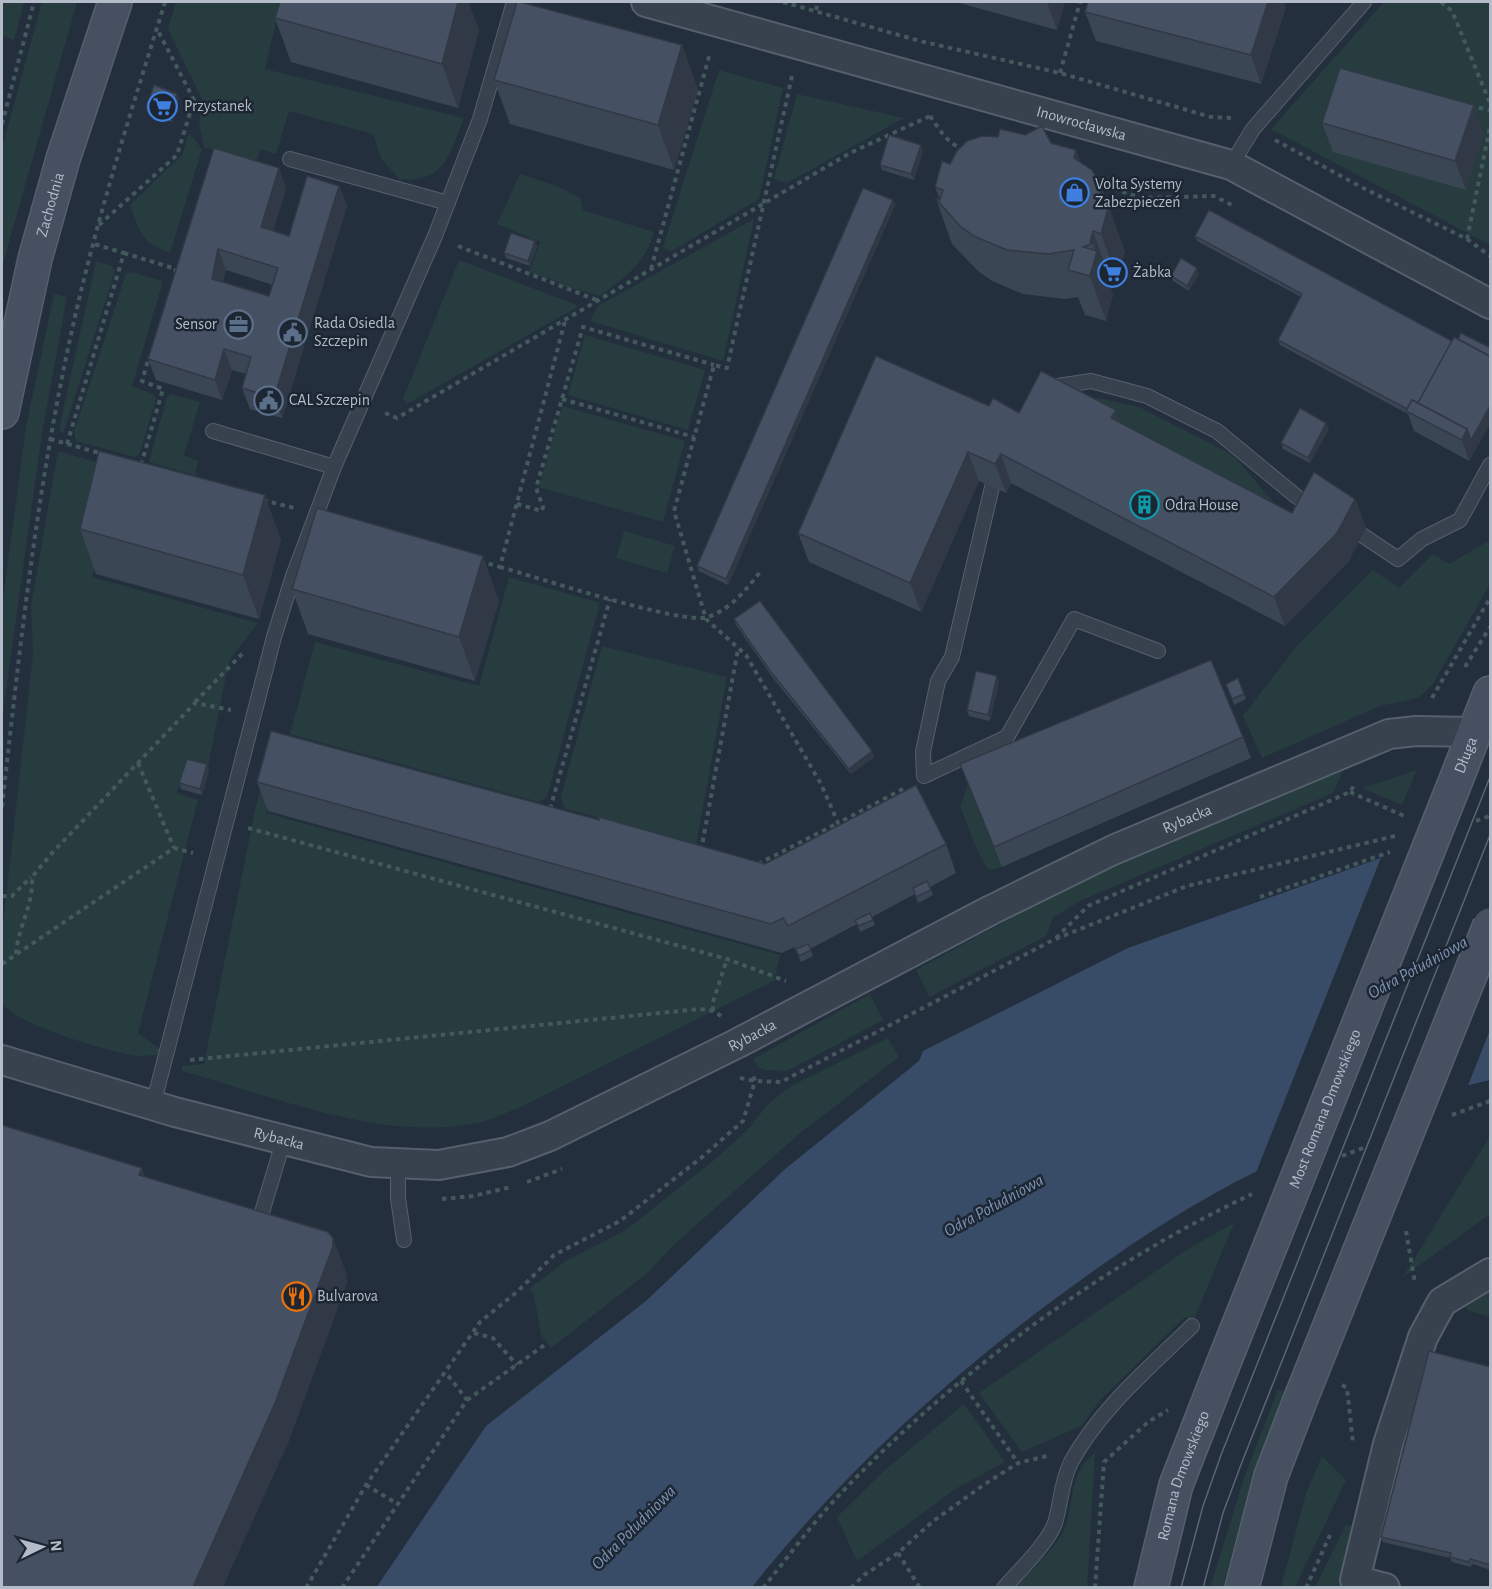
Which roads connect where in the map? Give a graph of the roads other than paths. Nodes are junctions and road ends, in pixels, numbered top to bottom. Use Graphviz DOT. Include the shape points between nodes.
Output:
graph roads {
  1 [pos="115,2"];
  2 [pos="514,2"];
  3 [pos="646,2"];
  4 [pos="1364,2"];
  5 [pos="290,159"];
  6 [pos="1231,165"];
  7 [pos="448,203"];
  8 [pos="1491,304"];
  9 [pos="1042,397"];
  10 [pos="2,412"];
  11 [pos="213,431"];
  12 [pos="1491,465"];
  13 [pos="334,467"];
  14 [pos="992,487"];
  15 [pos="1319,510"];
  16 [pos="1362,535"];
  17 [pos="1158,651"];
  18 [pos="1491,693"];
  19 [pos="1475,732"];
  20 [pos="1454,785"];
  21 [pos="1491,925"];
  22 [pos="2,1060"];
  23 [pos="153,1105"];
  24 [pos="284,1139"];
  25 [pos="398,1165"];
  26 [pos="404,1240"];
  27 [pos="253,1243"];
  28 [pos="1491,1273"];
  29 [pos="1192,1326"];
  30 [pos="1222,1367"];
  31 [pos="1004,1587"];
  32 [pos="1151,1587"];
  33 [pos="1242,1587"];
  34 [pos="1385,1587"];
  1 -- 10 [label="street, Zachodnia" via="35,259"];
  2 -- 7 [label="lane" via="480,119"];
  3 -- 6 [label="street, Inowrocławska"];
  4 -- 6 [label="lane" via="1266,115"];
  5 -- 7 [label="lane"];
  6 -- 8 [label="street, Inowrocławska"];
  7 -- 13 [label="lane"];
  9 -- 15 [label="lane" via="1047,387 1091,381 1147,396 1217,431 1297,497"];
  11 -- 13 [label="lane"];
  12 -- 16 [label="lane" via="1460,519 1422,539 1398,560"];
  13 -- 23 [label="lane" via="274,637"];
  14 -- 17 [label="lane" via="952,657 938,681 923,752 924,776 1007,737 1074,619"];
  18 -- 19 [label="street, Długa"];
  19 -- 20 [label="street, Długa"];
  19 -- 25 [label="street, Rybacka" via="1416,730 1389,734 1113,850 550,1136 475,1159 439,1165"];
  20 -- 30 [label="street, Most Romana Dmowskiego, bridge"];
  21 -- 33 [label="street, bridge" via="1271,1476"];
  22 -- 23 [label="street, Rybacka"];
  23 -- 24 [label="street, Rybacka"];
  24 -- 25 [label="street, Rybacka" via="371,1162"];
  24 -- 27 [label="lane"];
  25 -- 26 [label="lane" via="399,1217"];
  28 -- 34 [label="street" via="1442,1302 1420,1346 1388,1444 1355,1580"];
  29 -- 31 [label="lane" via="1112,1405 1070,1464 1054,1525"];
  30 -- 32 [label="street, Romana Dmowskiego" via="1176,1485"];
}
